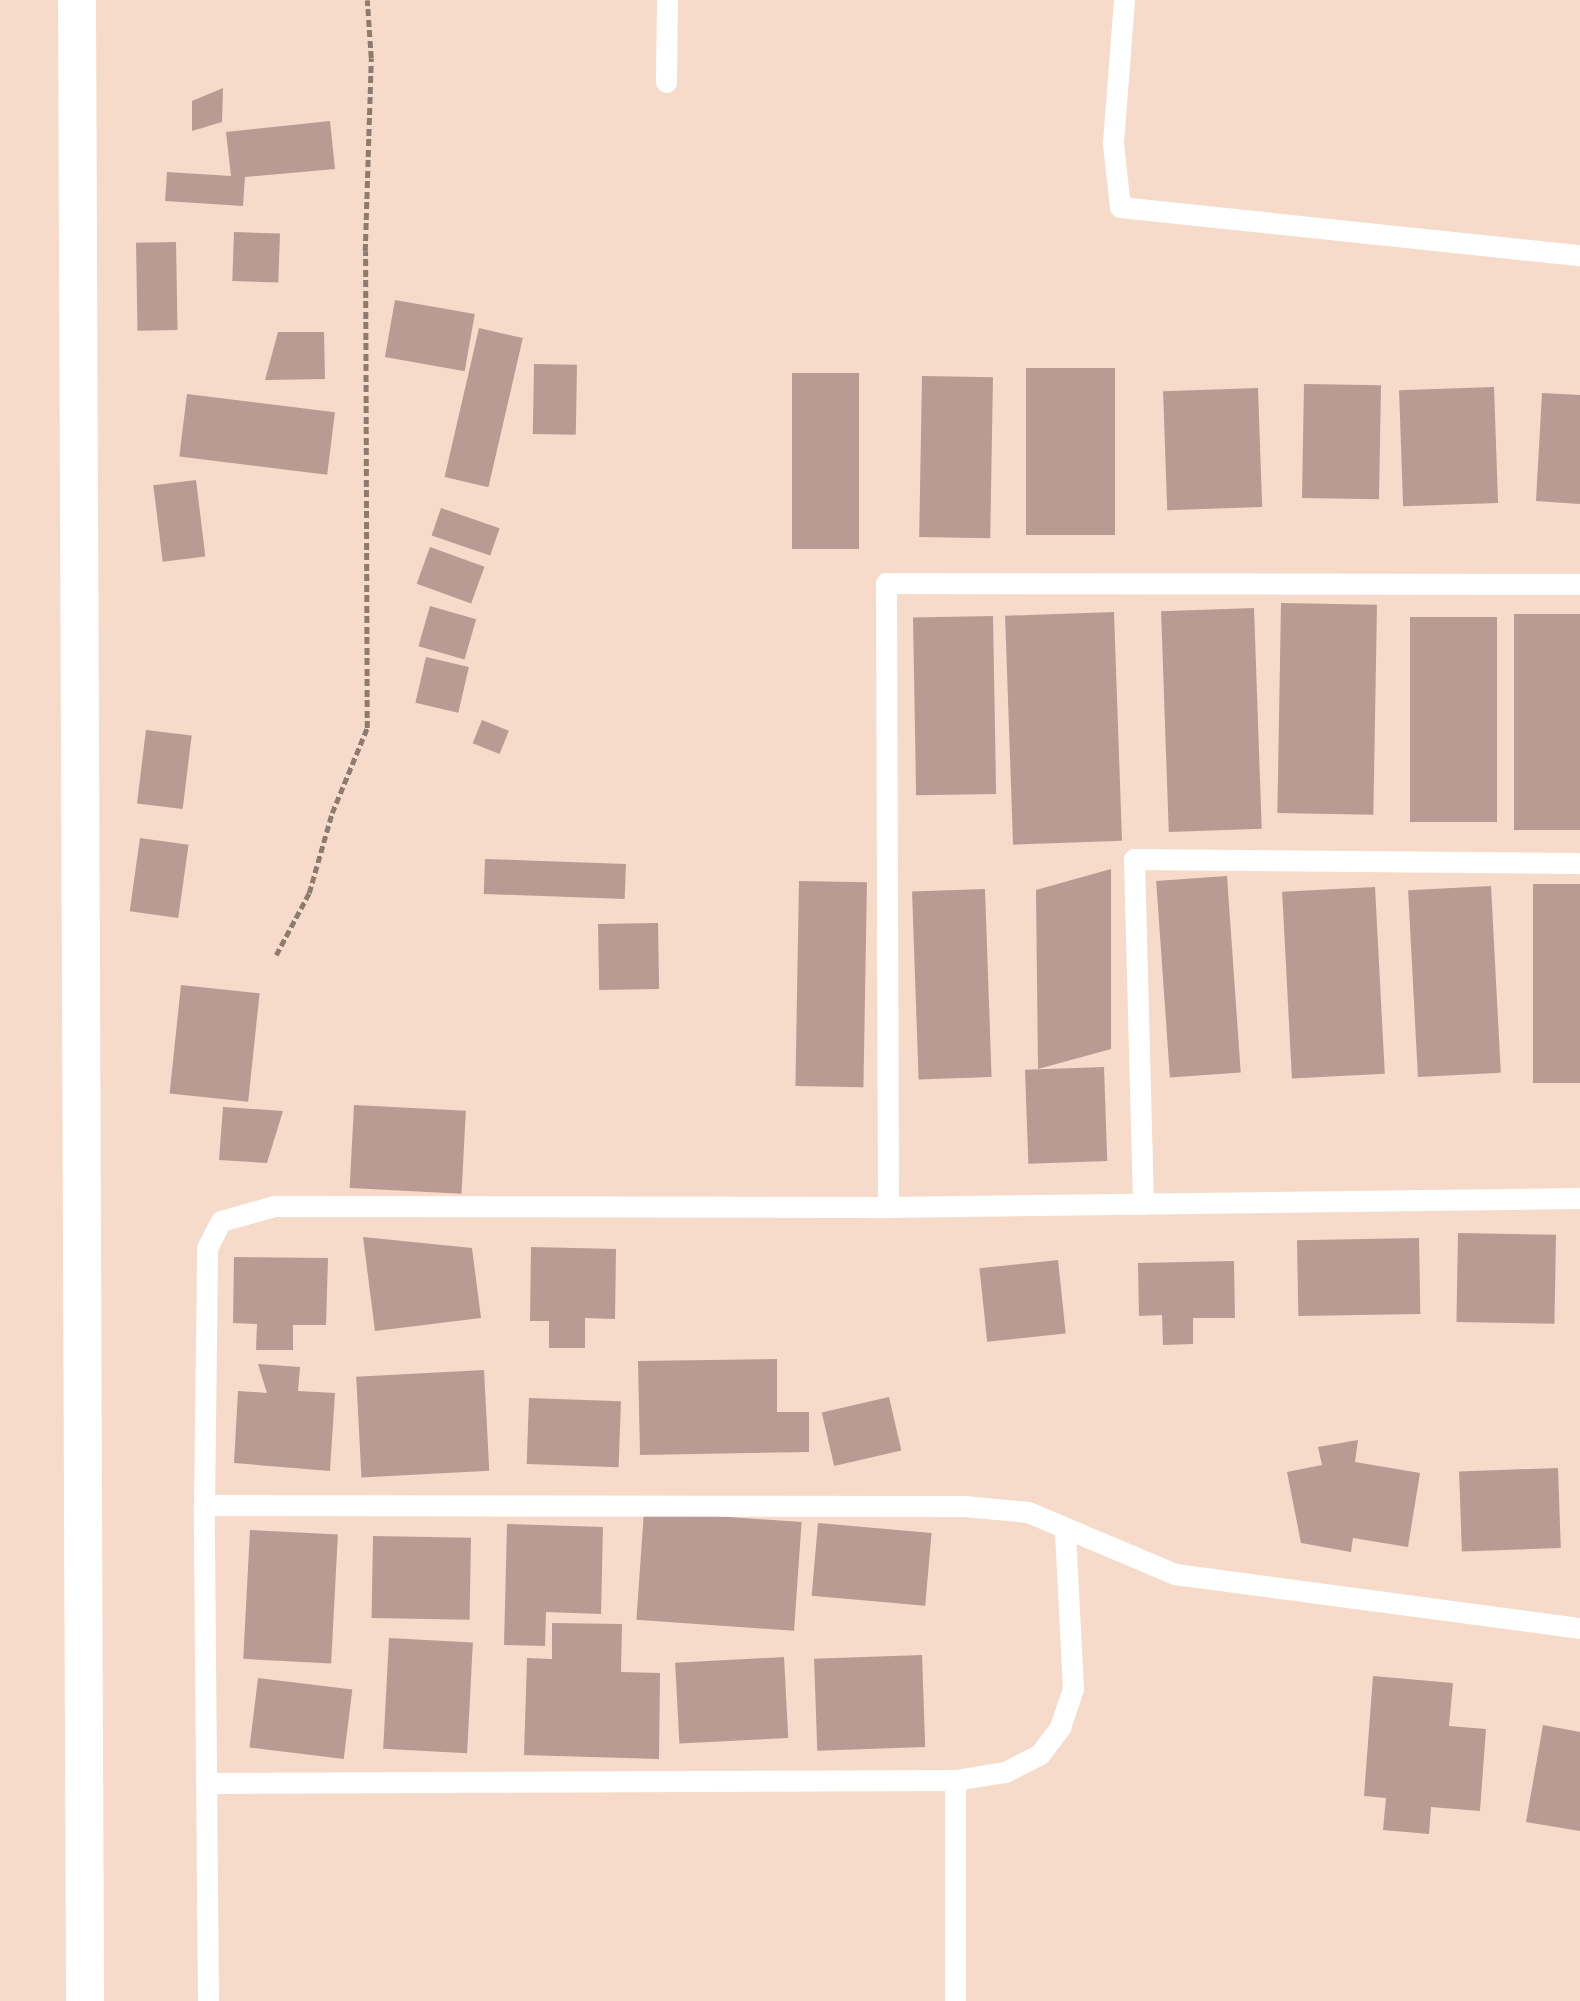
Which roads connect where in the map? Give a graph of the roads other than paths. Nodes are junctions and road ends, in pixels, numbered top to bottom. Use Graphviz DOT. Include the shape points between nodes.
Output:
graph roads {
  1 [pos="78,0"];
  2 [pos="667,0"];
  3 [pos="1125,0"];
  4 [pos="666,82"];
  5 [pos="1580,255"];
  6 [pos="1580,584"];
  7 [pos="1580,863"];
  8 [pos="1580,1198"];
  9 [pos="1143,1204"];
  10 [pos="888,1207"];
  11 [pos="204,1505"];
  12 [pos="1065,1530"];
  13 [pos="1580,1628"];
  14 [pos="955,1780"];
  15 [pos="208,1783"];
  16 [pos="85,2001"];
  17 [pos="208,2001"];
  18 [pos="955,2001"];
  1 -- 16 [label="street"];
  2 -- 4 [label="lane"];
  3 -- 5 [label="lane" via="1113,143 1120,207"];
  6 -- 10 [label="lane" via="886,583"];
  7 -- 9 [label="lane" via="1134,859"];
  8 -- 9 [label="lane"];
  9 -- 10 [label="lane"];
  10 -- 11 [label="lane" via="274,1206 222,1221 207,1248"];
  11 -- 12 [label="lane" via="964,1506 1028,1512"];
  11 -- 15 [label="lane"];
  12 -- 13 [label="lane" via="1175,1574"];
  12 -- 14 [label="lane" via="1073,1689 1060,1727 1040,1754 1005,1772"];
  14 -- 15 [label="lane"];
  14 -- 18 [label="lane"];
  15 -- 17 [label="lane"];
}
